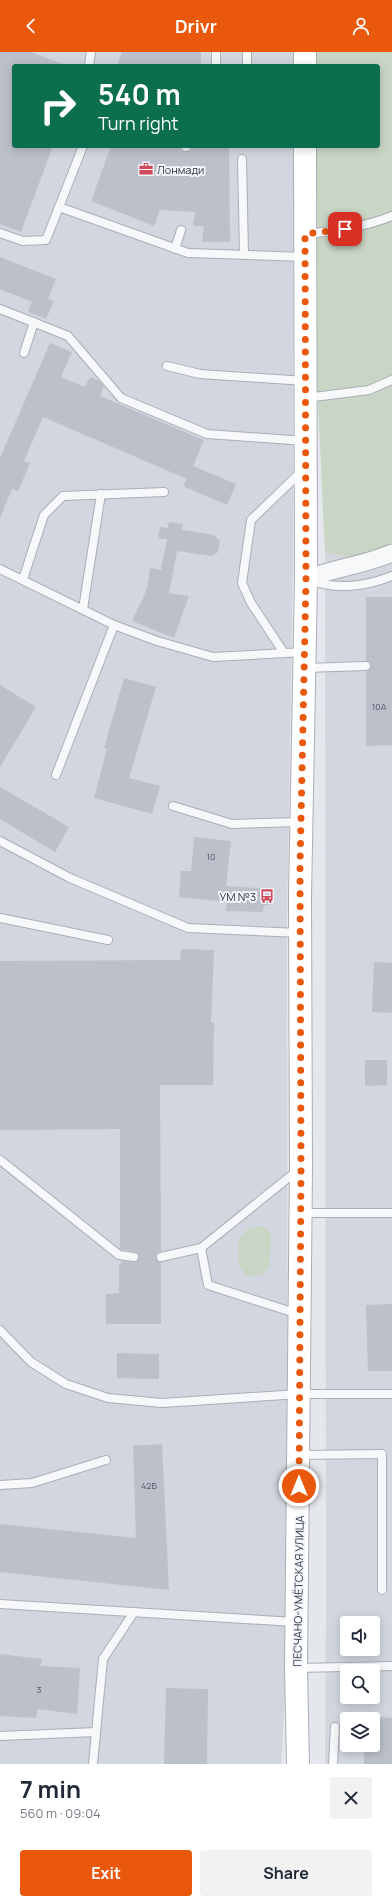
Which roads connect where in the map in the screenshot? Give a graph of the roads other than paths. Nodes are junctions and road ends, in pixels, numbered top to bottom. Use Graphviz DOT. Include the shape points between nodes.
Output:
graph roads {
  1 [pos="91,52"];
  2 [pos="216,52"];
  3 [pos="247,52"];
  4 [pos="305,52"];
  5 [pos="89,64"];
  6 [pos="216,64"];
  7 [pos="247,64"];
  8 [pos="305,64"];
  9 [pos="82,148"];
  10 [pos="305,148"];
  11 [pos="242,159"];
  12 [pos="59,207"];
  13 [pos="392,216"];
  14 [pos="180,230"];
  15 [pos="0,233"];
  16 [pos="305,234"];
  17 [pos="175,249"];
  18 [pos="244,254"];
  19 [pos="305,258"];
  20 [pos="0,309"];
  21 [pos="34,322"];
  22 [pos="24,353"];
  23 [pos="167,366"];
  24 [pos="392,380"];
  25 [pos="305,389"];
  26 [pos="305,441"];
  27 [pos="305,467"];
  28 [pos="164,492"];
  29 [pos="101,494"];
  30 [pos="392,553"];
  31 [pos="0,570"];
  32 [pos="392,576"];
  33 [pos="23,579"];
  34 [pos="306,579"];
  35 [pos="83,609"];
  36 [pos="114,625"];
  37 [pos="298,657"];
  38 [pos="366,666"];
  39 [pos="56,775"];
  40 [pos="173,806"];
  41 [pos="301,822"];
  42 [pos="0,841"];
  43 [pos="0,918"];
  44 [pos="300,933"];
  45 [pos="108,940"];
  46 [pos="0,1160"];
  47 [pos="301,1168"];
  48 [pos="301,1213"];
  49 [pos="392,1213"];
  50 [pos="201,1248"];
  51 [pos="134,1257"];
  52 [pos="161,1257"];
  53 [pos="300,1315"];
  54 [pos="0,1330"];
  55 [pos="300,1394"];
  56 [pos="392,1394"];
  57 [pos="299,1455"];
  58 [pos="106,1460"];
  59 [pos="0,1485"];
  60 [pos="382,1590"];
  61 [pos="0,1604"];
  62 [pos="134,1612"];
  63 [pos="298,1622"];
  64 [pos="392,1666"];
  65 [pos="296,1668"];
  66 [pos="335,1727"];
  67 [pos="96,1732"];
  68 [pos="0,1736"];
  69 [pos="93,1764"];
  70 [pos="298,1764"];
  71 [pos="333,1764"];
  1 -- 5 [label="lane"];
  2 -- 6 [label="lane"];
  3 -- 7 [label="lane"];
  4 -- 8 [label="main road"];
  9 -- 12 [label="lane"];
  10 -- 16 [label="main road, ПЕСЧАНО-УМЁТСКАЯ УЛИЦА"];
  11 -- 18 [label="lane"];
  12 -- 15 [label="lane" via="46,240 23,241"];
  12 -- 17 [label="lane"];
  13 -- 16 [label="lane" via="337,230"];
  14 -- 17 [label="lane"];
  16 -- 19 [label="main road, ПЕСЧАНО-УМЁТСКАЯ УЛИЦА"];
  17 -- 18 [label="lane" via="188,253"];
  18 -- 19 [label="lane"];
  19 -- 25 [label="main road, ПЕСЧАНО-УМЁТСКАЯ УЛИЦА"];
  20 -- 21 [label="lane"];
  21 -- 22 [label="lane"];
  21 -- 26 [label="lane" via="68,336 121,398 207,434"];
  23 -- 25 [label="lane" via="200,374"];
  24 -- 25 [label="lane" via="369,390"];
  25 -- 26 [label="main road, ПЕСЧАНО-УМЁТСКАЯ УЛИЦА"];
  26 -- 27 [label="main road, ПЕСЧАНО-УМЁТСКАЯ УЛИЦА"];
  27 -- 34 [label="main road, ПЕСЧАНО-УМЁТСКАЯ УЛИЦА"];
  27 -- 37 [label="lane" via="251,520 242,583 252,603"];
  28 -- 29 [label="lane"];
  29 -- 33 [label="lane" via="63,496 44,515"];
  29 -- 35 [label="lane"];
  30 -- 34 [label="street" via="374,561 331,570"];
  31 -- 33 [label="lane"];
  32 -- 34 [label="lane" via="346,588 325,586"];
  33 -- 35 [label="lane"];
  34 -- 37 [label="main road, ПЕСЧАНО-УМЁТСКАЯ УЛИЦА"];
  35 -- 36 [label="lane"];
  36 -- 37 [label="lane" via="213,657"];
  36 -- 39 [label="lane"];
  37 -- 38 [label="lane"];
  37 -- 41 [label="main road, ПЕСЧАНО-УМЁТСКАЯ УЛИЦА"];
  40 -- 41 [label="lane" via="232,824"];
  41 -- 44 [label="main road, ПЕСЧАНО-УМЁТСКАЯ УЛИЦА"];
  42 -- 44 [label="lane" via="70,878 188,928"];
  43 -- 45 [label="lane"];
  44 -- 47 [label="main road, ПЕСЧАНО-УМЁТСКАЯ УЛИЦА"];
  46 -- 51 [label="lane" via="119,1255"];
  47 -- 48 [label="main road, ПЕСЧАНО-УМЁТСКАЯ УЛИЦА"];
  47 -- 50 [label="lane"];
  48 -- 49 [label="lane"];
  48 -- 53 [label="main road, ПЕСЧАНО-УМЁТСКАЯ УЛИЦА"];
  50 -- 52 [label="lane"];
  50 -- 53 [label="lane" via="208,1286"];
  53 -- 55 [label="main road, ПЕСЧАНО-УМЁТСКАЯ УЛИЦА"];
  54 -- 55 [label="lane" via="31,1362 66,1384 108,1398 162,1403"];
  55 -- 56 [label="lane"];
  55 -- 57 [label="main road, ПЕСЧАНО-УМЁТСКАЯ УЛИЦА"];
  57 -- 60 [label="lane" via="382,1454"];
  57 -- 63 [label="main road, ПЕСЧАНО-УМЁТСКАЯ УЛИЦА"];
  58 -- 59 [label="lane" via="32,1483"];
  61 -- 62 [label="lane"];
  62 -- 63 [label="lane"];
  62 -- 67 [label="lane" via="103,1659"];
  63 -- 65 [label="main road, ПЕСЧАНО-УМЁТСКАЯ УЛИЦА"];
  64 -- 65 [label="lane"];
  65 -- 70 [label="main road, ПЕСЧАНО-УМЁТСКАЯ УЛИЦА"];
  66 -- 71 [label="lane"];
  67 -- 68 [label="lane"];
  67 -- 69 [label="lane"];
}
